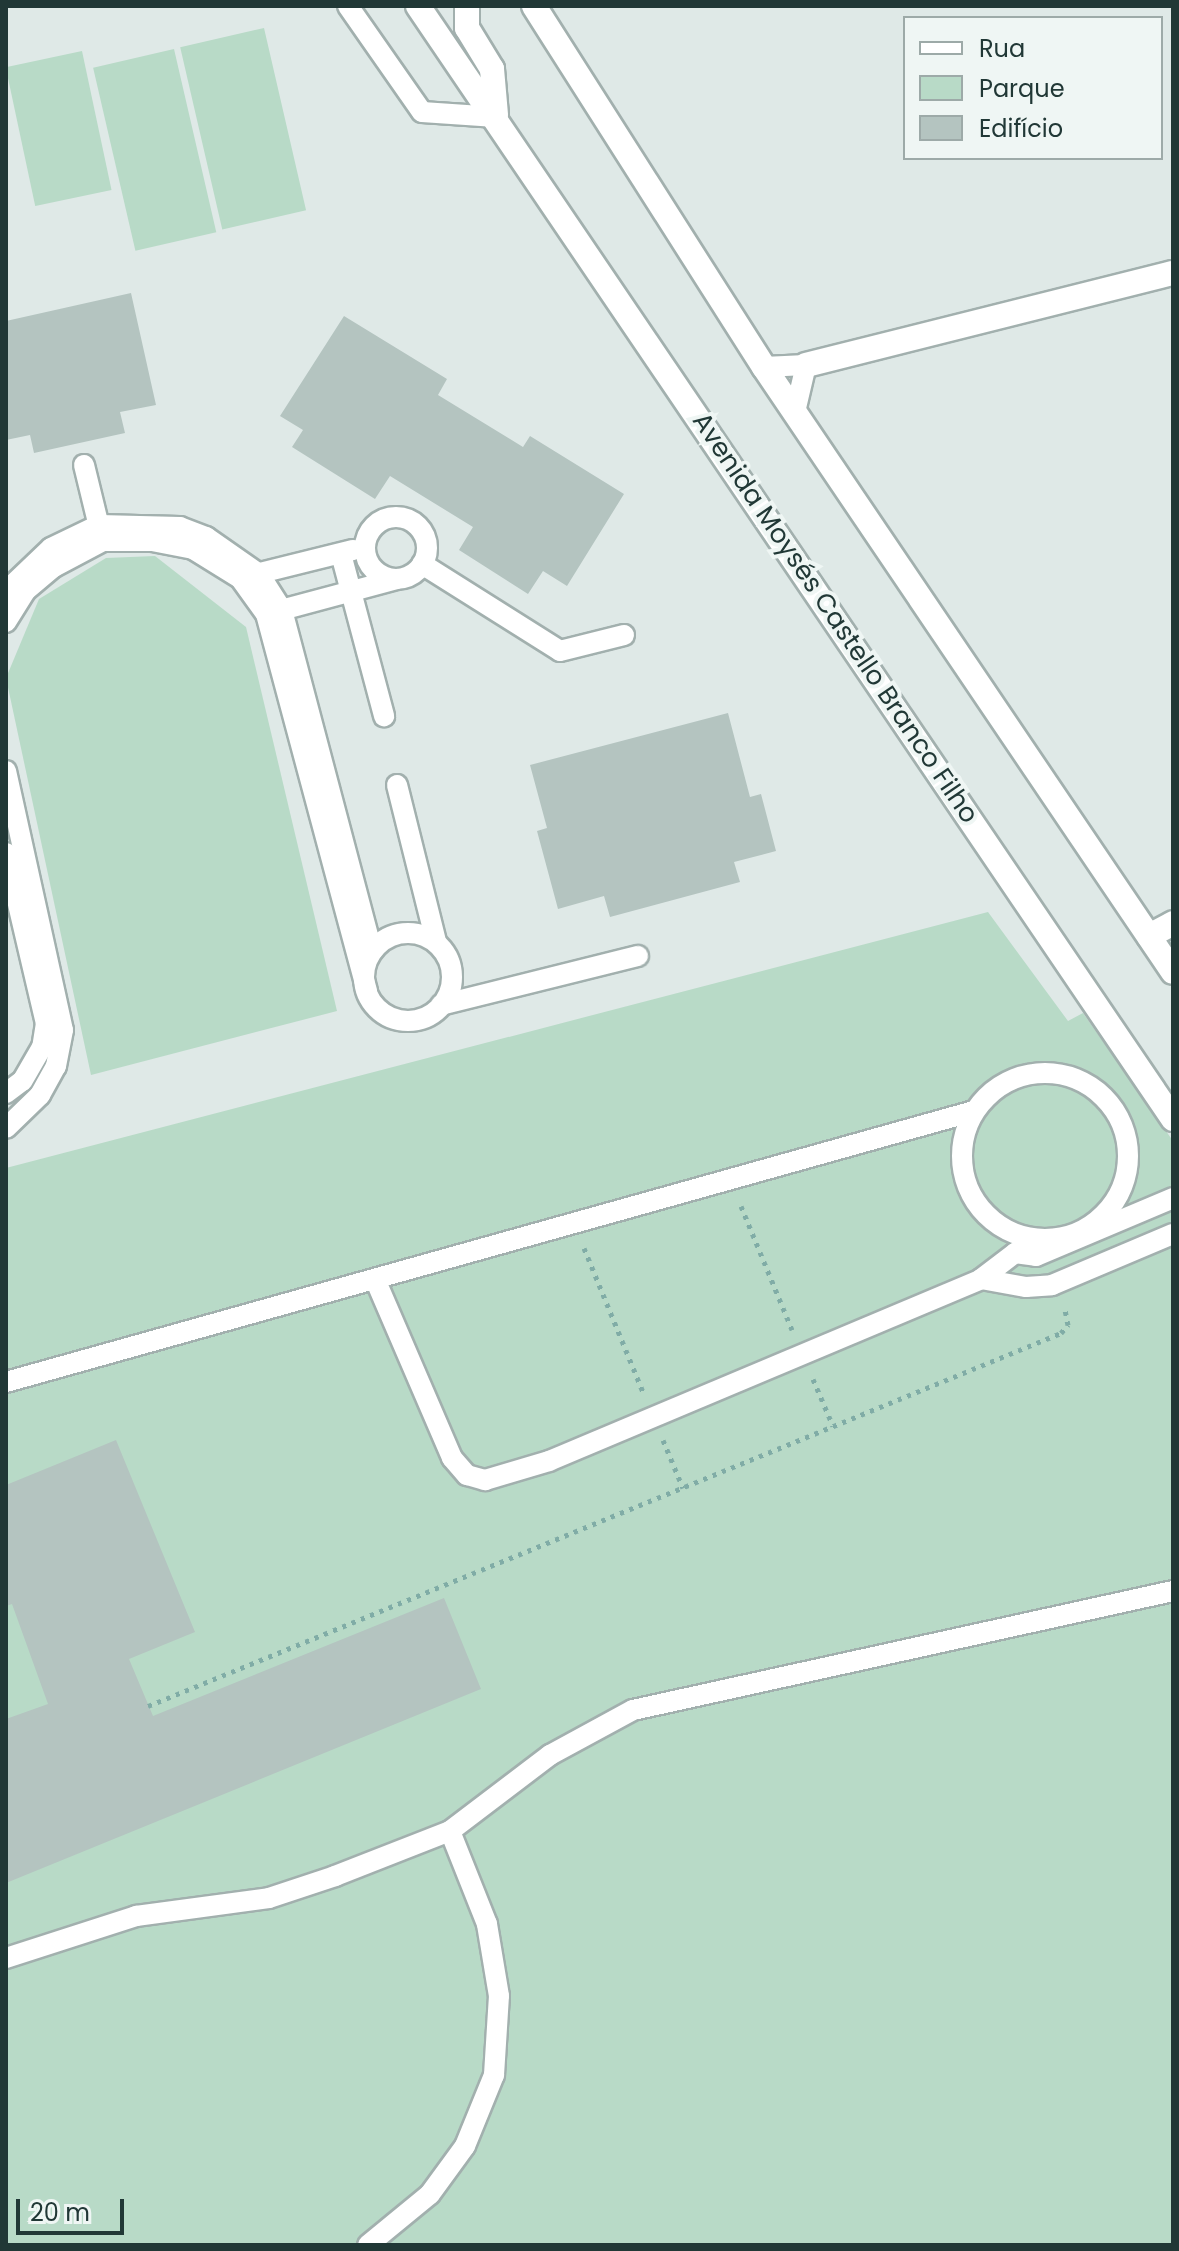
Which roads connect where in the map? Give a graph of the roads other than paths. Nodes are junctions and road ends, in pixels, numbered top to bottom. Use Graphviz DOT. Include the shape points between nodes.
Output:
graph roads {
  1 [pos="348,6"];
  2 [pos="418,6"];
  3 [pos="467,6"];
  4 [pos="534,6"];
  5 [pos="496,117"];
  6 [pos="1173,273"];
  7 [pos="806,365"];
  8 [pos="764,367"];
  9 [pos="796,408"];
  10 [pos="84,465"];
  11 [pos="101,533"];
  12 [pos="365,547"];
  13 [pos="341,554"];
  14 [pos="422,564"];
  15 [pos="250,576"];
  16 [pos="397,579"];
  17 [pos="6,591"];
  18 [pos="351,592"];
  19 [pos="274,612"];
  20 [pos="6,622"];
  21 [pos="624,635"];
  22 [pos="384,716"];
  23 [pos="6,771"];
  24 [pos="397,785"];
  25 [pos="11,851"];
  26 [pos="1173,923"];
  27 [pos="1149,936"];
  28 [pos="436,942"];
  29 [pos="372,951"];
  30 [pos="638,956"];
  31 [pos="1173,972"];
  32 [pos="367,992"];
  33 [pos="441,1005"];
  34 [pos="6,1093"];
  35 [pos="974,1111"];
  36 [pos="1173,1119"];
  37 [pos="7,1126"];
  38 [pos="1173,1198"];
  39 [pos="1173,1234"];
  40 [pos="375,1279"];
  41 [pos="981,1279"];
  42 [pos="6,1382"];
  43 [pos="1173,1591"];
  44 [pos="450,1831"];
  45 [pos="6,1958"];
  46 [pos="368,2245"];
  1 -- 5 [label="lane" via="422,112"];
  2 -- 5 [label="street, Avenida Moysés Castello Branco Filho"];
  3 -- 5 [label="street, Avenida Moysés Castello Branco Filho" via="467,28 492,69"];
  4 -- 8 [label="street"];
  5 -- 36 [label="street, Avenida Moysés Castello Branco Filho"];
  6 -- 7 [label="street"];
  7 -- 8 [label="lane"];
  7 -- 9 [label="lane"];
  8 -- 9 [label="street"];
  9 -- 27 [label="street"];
  10 -- 11 [label="lane"];
  11 -- 15 [label="lane" via="193,549"];
  11 -- 17 [label="lane" via="51,548"];
  11 -- 20 [label="lane" via="25,591"];
  12 -- 13 [label="lane"];
  12 -- 14 [label="lane" via="372,529 399,518 423,535"];
  12 -- 16 [label="lane" via="378,574"];
  13 -- 15 [label="lane"];
  13 -- 18 [label="lane"];
  14 -- 16 [label="lane"];
  14 -- 21 [label="lane" via="560,651"];
  15 -- 19 [label="lane"];
  16 -- 18 [label="lane"];
  18 -- 19 [label="lane"];
  18 -- 22 [label="lane"];
  19 -- 29 [label="lane"];
  19 -- 32 [label="lane"];
  23 -- 25 [label="lane"];
  24 -- 28 [label="lane"];
  25 -- 34 [label="lane" via="46,1023 42,1047 22,1081"];
  25 -- 37 [label="lane" via="63,1030 46,1085"];
  26 -- 27 [label="street"];
  27 -- 31 [label="street"];
  28 -- 29 [label="lane" via="409,933 395,935"];
  28 -- 33 [label="lane" via="450,966 448,993"];
  29 -- 32 [label="lane" via="363,978"];
  30 -- 33 [label="lane"];
  32 -- 33 [label="lane" via="374,1005 400,1020 429,1015"];
  35 -- 35 [label="lane" via="964,1134 964,1173 980,1209 999,1226 1036,1238 1077,1233 1101,1217 1119,1194 1128,1167 1127,1139 1117,1113 1098,1091 1073,1077 1031,1075 992,1091"];
  35 -- 40 [label="lane"];
  38 -- 41 [label="lane" via="1036,1256 1015,1253"];
  39 -- 41 [label="lane" via="1052,1285 1026,1287"];
  40 -- 41 [label="lane" via="452,1458 467,1475 485,1480 549,1461"];
  40 -- 42 [label="lane"];
  43 -- 44 [label="lane" via="633,1710 550,1755"];
  44 -- 45 [label="lane" via="269,1898 136,1916"];
  44 -- 46 [label="lane" via="487,1924 499,1996 494,2075 465,2146 430,2194"];
}
